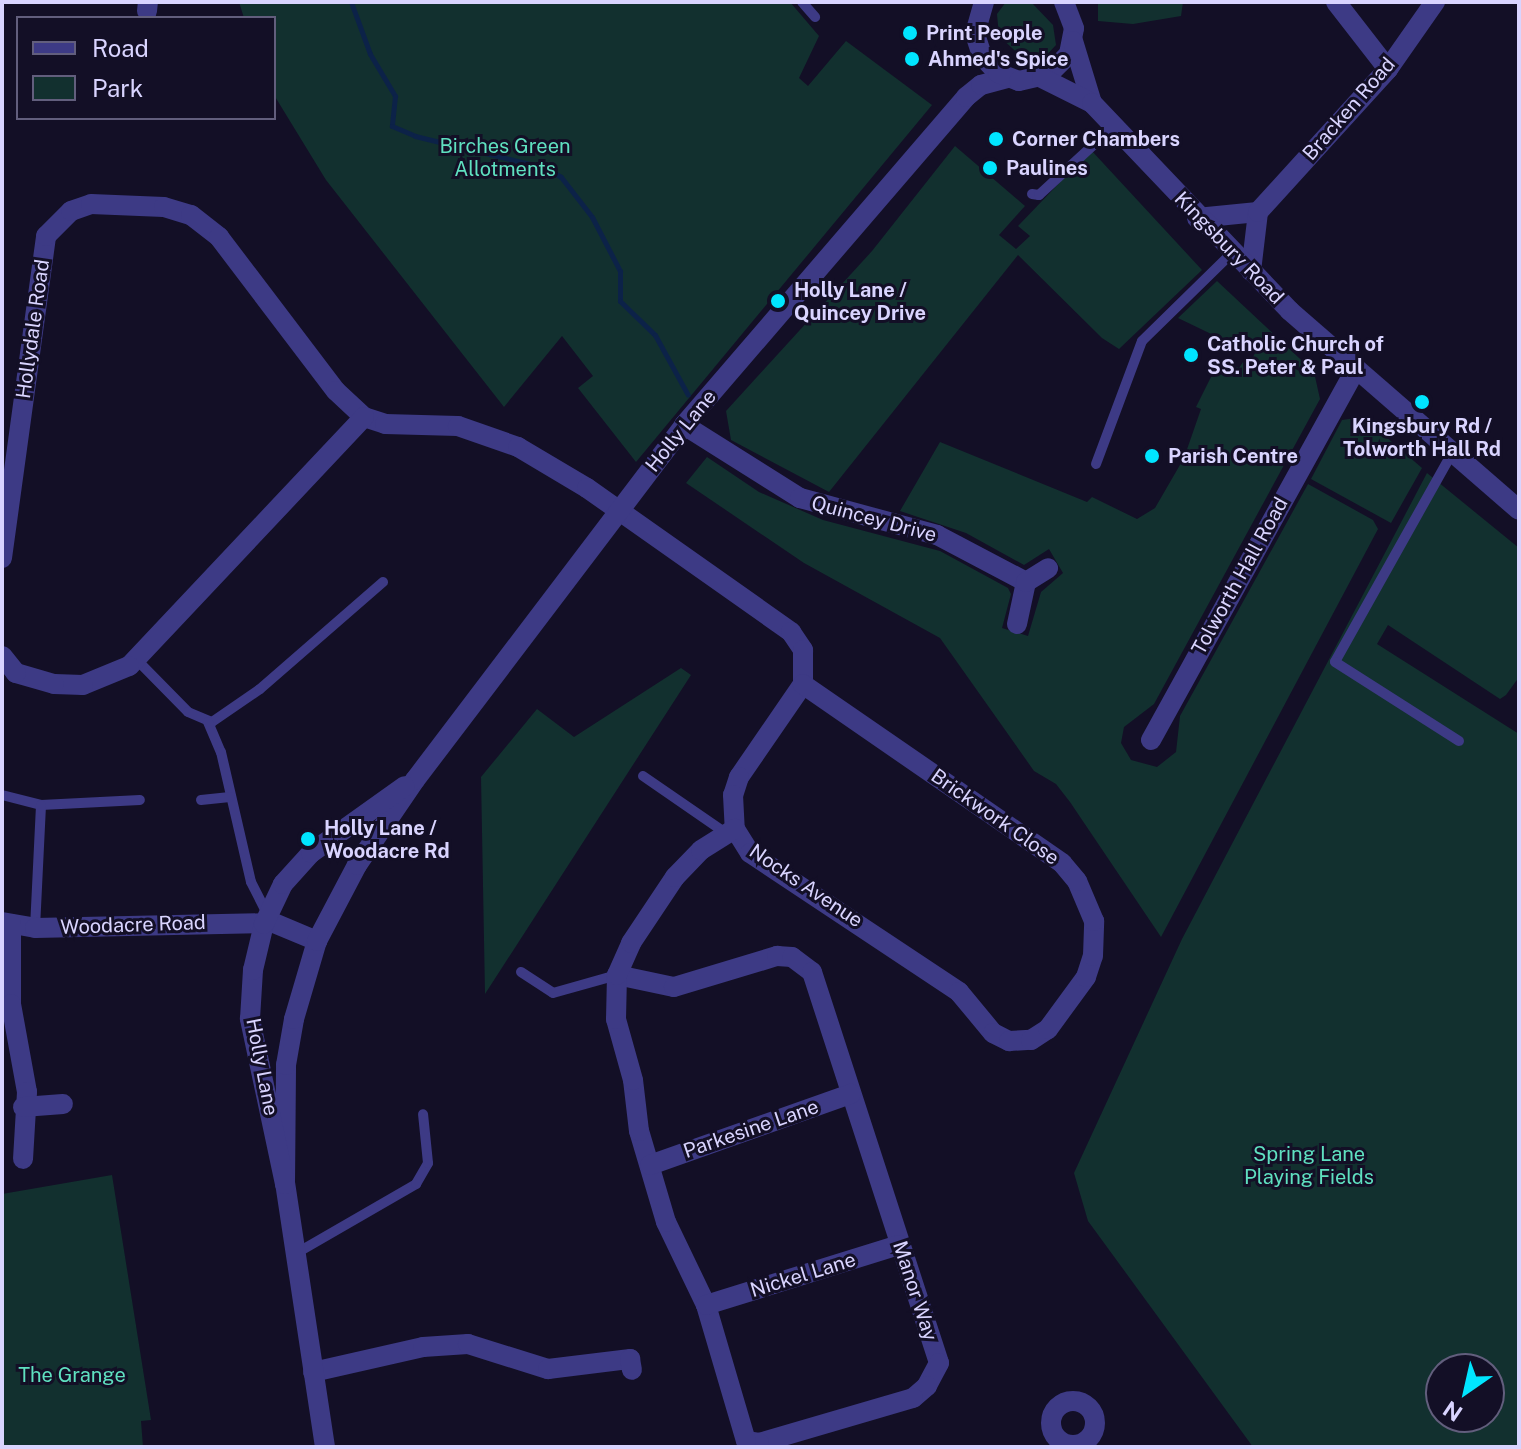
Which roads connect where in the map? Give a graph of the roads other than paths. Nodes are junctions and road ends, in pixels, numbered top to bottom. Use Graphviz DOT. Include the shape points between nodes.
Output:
graph roads {
  1 [pos="802,2"];
  2 [pos="984,2"];
  3 [pos="1336,2"];
  4 [pos="1435,2"];
  5 [pos="1070,6"];
  6 [pos="975,12"];
  7 [pos="815,17"];
  8 [pos="1073,41"];
  9 [pos="982,56"];
  10 [pos="1388,69"];
  11 [pos="1008,78"];
  12 [pos="1042,78"];
  13 [pos="966,97"];
  14 [pos="1092,103"];
  15 [pos="1114,126"];
  16 [pos="1032,194"];
  17 [pos="1258,212"];
  18 [pos="1197,218"];
  19 [pos="1232,253"];
  20 [pos="1251,271"];
  21 [pos="1354,372"];
  22 [pos="364,417"];
  23 [pos="684,425"];
  24 [pos="1451,455"];
  25 [pos="1096,464"];
  26 [pos="617,510"];
  27 [pos="1519,510"];
  28 [pos="2,558"];
  29 [pos="1048,568"];
  30 [pos="383,582"];
  31 [pos="1026,582"];
  32 [pos="1017,624"];
  33 [pos="2,656"];
  34 [pos="136,659"];
  35 [pos="803,684"];
  36 [pos="208,722"];
  37 [pos="1151,740"];
  38 [pos="1459,741"];
  39 [pos="643,776"];
  40 [pos="415,780"];
  41 [pos="2,795"];
  42 [pos="230,797"];
  43 [pos="140,800"];
  44 [pos="201,800"];
  45 [pos="41,805"];
  46 [pos="731,832"];
  47 [pos="266,920"];
  48 [pos="6,923"];
  49 [pos="35,928"];
  50 [pos="317,941"];
  51 [pos="521,972"];
  52 [pos="617,975"];
  53 [pos="993,1033"];
  54 [pos="851,1094"];
  55 [pos="63,1104"];
  56 [pos="23,1107"];
  57 [pos="423,1114"];
  58 [pos="23,1159"];
  59 [pos="650,1165"];
  60 [pos="285,1184"];
  61 [pos="899,1245"];
  62 [pos="295,1254"];
  63 [pos="706,1305"];
  64 [pos="629,1357"];
  65 [pos="313,1372"];
  66 [pos="743,1444"];
  67 [pos="325,1447"];
  1 -- 7 [label="lane"];
  2 -- 6 [label="street"];
  3 -- 10 [label="street"];
  4 -- 10 [label="street, Bracken Road"];
  5 -- 8 [label="street, Kingsbury Road"];
  6 -- 9 [label="street"];
  8 -- 12 [label="street" via="1064,60"];
  8 -- 14 [label="street, Kingsbury Road"];
  9 -- 11 [label="street"];
  9 -- 13 [label="street, Holly Lane"];
  10 -- 17 [label="street, Bracken Road"];
  11 -- 12 [label="street"];
  11 -- 13 [label="street, Holly Lane" via="981,85"];
  12 -- 14 [label="street, Kingsbury Road"];
  13 -- 23 [label="street, Holly Lane"];
  14 -- 15 [label="street, Kingsbury Road"];
  15 -- 16 [label="lane" via="1039,195"];
  15 -- 18 [label="street, Kingsbury Road"];
  17 -- 18 [label="street"];
  17 -- 20 [label="street"];
  18 -- 19 [label="street, Kingsbury Road"];
  19 -- 20 [label="street, Kingsbury Road"];
  19 -- 25 [label="lane" via="1142,341"];
  20 -- 21 [label="street, Kingsbury Road"];
  21 -- 24 [label="street, Kingsbury Road"];
  21 -- 37 [label="street, Tolworth Hall Road"];
  22 -- 26 [label="street" via="385,424 458,426 487,434 518,447"];
  22 -- 28 [label="street, Hollydale Road" via="336,391 210,230 191,215 164,207 91,204 71,211 46,236"];
  22 -- 34 [label="street"];
  23 -- 26 [label="street, Holly Lane"];
  23 -- 31 [label="street, Quincey Drive" via="800,498 937,535"];
  24 -- 27 [label="street, Kingsbury Road"];
  24 -- 38 [label="lane" via="1335,662"];
  26 -- 35 [label="street" via="791,632 803,650"];
  26 -- 40 [label="street, Holly Lane"];
  29 -- 31 [label="street"];
  30 -- 36 [label="lane" via="260,689"];
  31 -- 32 [label="street"];
  33 -- 34 [label="street" via="16,673 83,685 107,678"];
  34 -- 36 [label="lane" via="188,712"];
  35 -- 46 [label="street, Nocks Avenue" via="739,777"];
  35 -- 53 [label="street, Brickwork Close" via="1062,863 1088,901 1093,956 1086,977 1048,1029 1031,1040 1009,1041"];
  36 -- 42 [label="lane"];
  39 -- 46 [label="lane"];
  40 -- 47 [label="street, Holly Lane" via="311,853 283,884"];
  40 -- 50 [label="street, Holly Lane" via="357,865"];
  41 -- 45 [label="lane"];
  42 -- 44 [label="lane"];
  42 -- 47 [label="lane"];
  43 -- 45 [label="lane"];
  45 -- 49 [label="lane"];
  46 -- 52 [label="street, Manor Way" via="701,850 675,877 631,943"];
  46 -- 53 [label="street, Nocks Avenue" via="750,853 959,992"];
  47 -- 49 [label="street, Woodacre Road"];
  47 -- 50 [label="street, Woodacre Road"];
  47 -- 60 [label="street, Holly Lane" via="250,1019"];
  48 -- 49 [label="street, Woodacre Road"];
  48 -- 56 [label="street" via="27,1092"];
  50 -- 60 [label="street, Holly Lane" via="286,1065"];
  51 -- 52 [label="lane" via="553,993"];
  52 -- 54 [label="street, Manor Way" via="674,987 777,956 792,957 812,972 821,988"];
  52 -- 59 [label="street, Manor Way" via="616,1019"];
  54 -- 59 [label="street, Parkesine Lane"];
  54 -- 61 [label="street, Manor Way"];
  55 -- 56 [label="street"];
  56 -- 58 [label="street"];
  57 -- 62 [label="lane" via="428,1163 416,1184"];
  59 -- 63 [label="street, Manor Way" via="666,1222 686,1254"];
  60 -- 62 [label="street, Holly Lane"];
  61 -- 63 [label="street, Nickel Lane"];
  61 -- 66 [label="street, Manor Way" via="939,1363 927,1386 913,1398"];
  62 -- 65 [label="street, Holly Lane"];
  63 -- 66 [label="street, Manor Way"];
  64 -- 65 [label="street" via="548,1369 468,1344 446,1344"];
  65 -- 67 [label="street, Holly Lane"];
}
